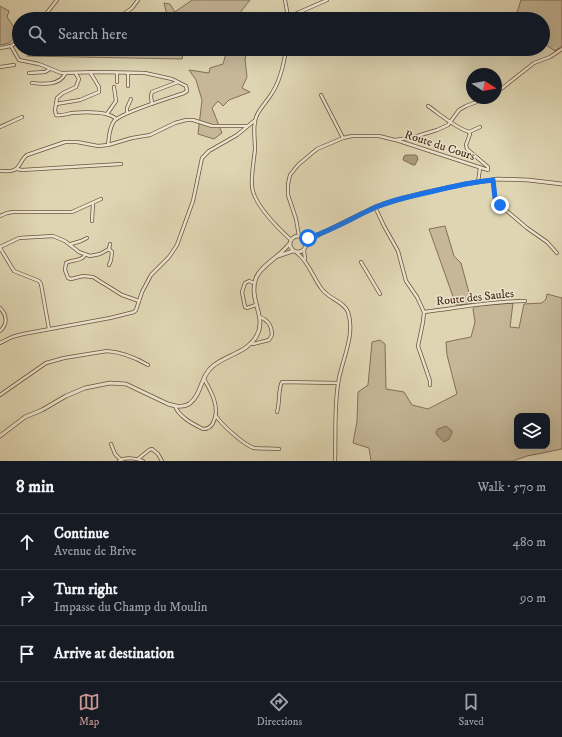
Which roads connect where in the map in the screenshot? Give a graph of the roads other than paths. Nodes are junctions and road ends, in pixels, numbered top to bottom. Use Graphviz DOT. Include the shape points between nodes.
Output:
graph roads {
  1 [pos="57,0"];
  2 [pos="138,0"];
  3 [pos="285,0"];
  4 [pos="327,0"];
  5 [pos="48,12"];
  6 [pos="127,12"];
  7 [pos="287,12"];
  8 [pos="301,12"];
  9 [pos="11,46"];
  10 [pos="0,48"];
  11 [pos="562,49"];
  12 [pos="17,56"];
  13 [pos="285,56"];
  14 [pos="14,65"];
  15 [pos="0,67"];
  16 [pos="50,69"];
  17 [pos="90,72"];
  18 [pos="76,73"];
  19 [pos="117,73"];
  20 [pos="128,73"];
  21 [pos="29,74"];
  22 [pos="65,74"];
  23 [pos="117,82"];
  24 [pos="178,82"];
  25 [pos="32,83"];
  26 [pos="128,86"];
  27 [pos="114,87"];
  28 [pos="502,88"];
  29 [pos="320,95"];
  30 [pos="131,99"];
  31 [pos="56,104"];
  32 [pos="152,104"];
  33 [pos="472,104"];
  34 [pos="428,106"];
  35 [pos="127,113"];
  36 [pos="107,114"];
  37 [pos="22,117"];
  38 [pos="116,119"];
  39 [pos="254,121"];
  40 [pos="451,122"];
  41 [pos="248,126"];
  42 [pos="0,127"];
  43 [pos="480,127"];
  44 [pos="469,132"];
  45 [pos="343,138"];
  46 [pos="395,140"];
  47 [pos="108,146"];
  48 [pos="121,164"];
  49 [pos="480,168"];
  50 [pos="17,169"];
  51 [pos="0,172"];
  52 [pos="493,180"];
  53 [pos="478,182"];
  54 [pos="562,184"];
  55 [pos="101,199"];
  56 [pos="93,203"];
  57 [pos="375,208"];
  58 [pos="0,216"];
  59 [pos="92,221"];
  60 [pos="320,234"];
  61 [pos="300,237"];
  62 [pos="87,238"];
  63 [pos="291,240"];
  64 [pos="71,244"];
  65 [pos="110,244"];
  66 [pos="289,244"];
  67 [pos="306,246"];
  68 [pos="0,247"];
  69 [pos="109,249"];
  70 [pos="304,250"];
  71 [pos="293,251"];
  72 [pos="297,253"];
  73 [pos="557,253"];
  74 [pos="85,255"];
  75 [pos="278,256"];
  76 [pos="305,262"];
  77 [pos="361,262"];
  78 [pos="109,264"];
  79 [pos="254,283"];
  80 [pos="380,294"];
  81 [pos="139,301"];
  82 [pos="525,301"];
  83 [pos="256,305"];
  84 [pos="0,308"];
  85 [pos="424,312"];
  86 [pos="260,317"];
  87 [pos="49,329"];
  88 [pos="0,331"];
  89 [pos="0,343"];
  90 [pos="251,343"];
  91 [pos="148,365"];
  92 [pos="204,378"];
  93 [pos="338,383"];
  94 [pos="430,385"];
  95 [pos="0,395"];
  96 [pos="175,406"];
  97 [pos="277,412"];
  98 [pos="216,416"];
  99 [pos="0,436"];
  100 [pos="111,444"];
  101 [pos="279,449"];
  102 [pos="138,459"];
  103 [pos="120,460"];
  104 [pos="143,461"];
  105 [pos="162,461"];
  106 [pos="335,461"];
  1 -- 5 [label="street"];
  2 -- 6 [label="street"];
  3 -- 7 [label="street"];
  4 -- 8 [label="street"];
  9 -- 10 [label="street"];
  11 -- 28 [label="street" via="534,63"];
  12 -- 16 [label="street" via="19,60"];
  13 -- 39 [label="street" via="276,87"];
  14 -- 15 [label="street"];
  16 -- 21 [label="street"];
  16 -- 22 [label="street"];
  17 -- 18 [label="street"];
  17 -- 19 [label="street"];
  17 -- 31 [label="street" via="100,87 100,92 80,100"];
  18 -- 22 [label="street"];
  18 -- 31 [label="street" via="78,83 74,88 59,95"];
  19 -- 20 [label="street"];
  19 -- 23 [label="street"];
  20 -- 24 [label="street" via="153,74"];
  20 -- 26 [label="street"];
  22 -- 25 [label="street" via="58,81 47,84"];
  24 -- 32 [label="street" via="152,92"];
  24 -- 32 [label="street" via="186,86 186,92"];
  27 -- 36 [label="street" via="116,101"];
  29 -- 45 [label="street"];
  30 -- 35 [label="street"];
  31 -- 36 [label="street" via="55,113 58,116 77,113"];
  32 -- 35 [label="street"];
  33 -- 40 [label="street" via="459,110"];
  34 -- 40 [label="street"];
  35 -- 38 [label="street"];
  36 -- 38 [label="street"];
  37 -- 42 [label="street"];
  38 -- 47 [label="street"];
  39 -- 41 [label="street"];
  39 -- 63 [label="street" via="253,192 274,223"];
  40 -- 44 [label="street, Route du Cours"];
  40 -- 46 [label="street, Route du Cours" via="437,130"];
  41 -- 47 [label="street" via="212,126 186,120 150,135"];
  41 -- 81 [label="street" via="202,158 193,200 177,245 151,275"];
  43 -- 44 [label="street"];
  44 -- 49 [label="street, Route du Cours" via="467,149 488,167 487,170"];
  45 -- 46 [label="street, Route du Cours" via="366,135"];
  45 -- 61 [label="street, Route du Cours" via="318,149 290,175 288,195"];
  46 -- 49 [label="street, Route du Cours"];
  47 -- 50 [label="street" via="71,142 57,144 23,157"];
  48 -- 50 [label="street"];
  49 -- 53 [label="street, Route du Cours"];
  50 -- 51 [label="street"];
  52 -- 53 [label="street"];
  52 -- 54 [label="street" via="528,180"];
  52 -- 73 [label="street" via="495,198 500,205"];
  53 -- 57 [label="street" via="413,196"];
  55 -- 56 [label="street"];
  56 -- 58 [label="street" via="72,212 13,212"];
  56 -- 59 [label="street"];
  57 -- 60 [label="street"];
  57 -- 85 [label="street, Route des Saules" via="398,251 406,281"];
  60 -- 61 [label="street" via="308,238"];
  60 -- 67 [label="street"];
  61 -- 63 [label="street"];
  61 -- 67 [label="street"];
  62 -- 64 [label="street"];
  63 -- 66 [label="street"];
  64 -- 68 [label="street" via="48,236 19,238"];
  64 -- 74 [label="street"];
  65 -- 69 [label="street"];
  66 -- 71 [label="street"];
  66 -- 75 [label="street"];
  67 -- 70 [label="street"];
  68 -- 87 [label="street" via="14,271 41,284"];
  69 -- 74 [label="street" via="95,256"];
  69 -- 78 [label="street" via="112,254"];
  70 -- 72 [label="street"];
  70 -- 76 [label="street"];
  71 -- 72 [label="street"];
  71 -- 75 [label="street"];
  72 -- 76 [label="street"];
  74 -- 81 [label="street" via="81,259 66,263 68,278 93,277 122,295"];
  75 -- 79 [label="street" via="260,272"];
  76 -- 93 [label="street" via="326,295 340,303 348,312 350,327 347,349"];
  77 -- 80 [label="street"];
  79 -- 83 [label="street"];
  79 -- 83 [label="street" via="245,283 242,292 243,304 247,308"];
  81 -- 87 [label="street" via="136,310 131,313"];
  82 -- 85 [label="street, Route des Saules" via="505,301"];
  83 -- 86 [label="street"];
  84 -- 88 [label="street" via="6,319 5,326"];
  85 -- 94 [label="street" via="418,346"];
  86 -- 90 [label="street" via="259,330"];
  86 -- 90 [label="street" via="268,322 272,335 269,340"];
  87 -- 89 [label="street" via="12,337"];
  90 -- 92 [label="street" via="213,366"];
  91 -- 95 [label="street" via="140,360 107,351 64,358 46,363"];
  92 -- 96 [label="street" via="190,403 186,406"];
  92 -- 98 [label="street" via="214,399"];
  93 -- 97 [label="street" via="282,382"];
  93 -- 106 [label="street"];
  96 -- 98 [label="street" via="176,410 190,422 203,429 209,427"];
  96 -- 99 [label="street" via="126,384 110,383 86,388 66,396 25,417"];
  98 -- 101 [label="street" via="249,446"];
  100 -- 103 [label="street" via="114,454"];
  102 -- 103 [label="street"];
  102 -- 104 [label="street"];
  102 -- 105 [label="street" via="152,449"];
}
